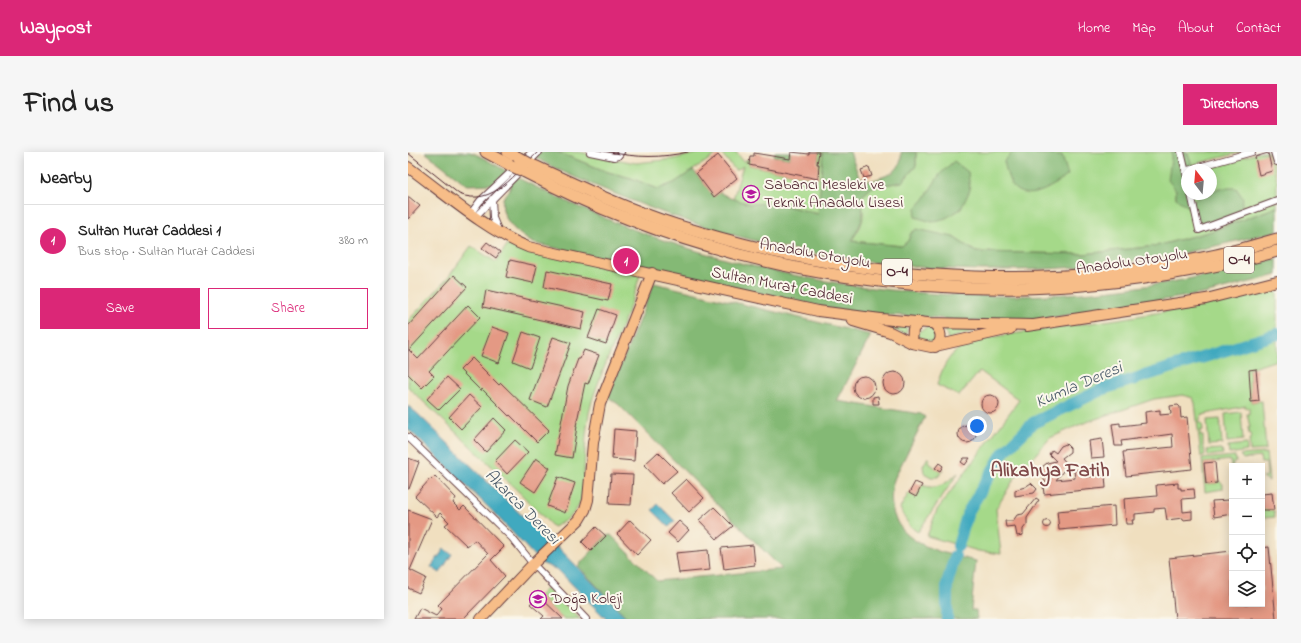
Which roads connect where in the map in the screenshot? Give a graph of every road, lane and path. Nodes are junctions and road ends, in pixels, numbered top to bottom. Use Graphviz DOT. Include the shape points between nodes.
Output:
graph roads {
  1 [pos="486,152"];
  2 [pos="508,152"];
  3 [pos="532,152"];
  4 [pos="539,152"];
  5 [pos="590,152"];
  6 [pos="621,152"];
  7 [pos="1181,152"];
  8 [pos="1252,152"];
  9 [pos="1274,152"];
  10 [pos="515,162"];
  11 [pos="1277,162"];
  12 [pos="1185,164"];
  13 [pos="1213,164"];
  14 [pos="408,167"];
  15 [pos="527,168"];
  16 [pos="492,199"];
  17 [pos="1192,200"];
  18 [pos="480,201"];
  19 [pos="1277,201"];
  20 [pos="462,206"];
  21 [pos="473,215"];
  22 [pos="502,235"];
  23 [pos="1277,239"];
  24 [pos="1277,251"];
  25 [pos="652,274"];
  26 [pos="1277,281"];
  27 [pos="818,311"];
  28 [pos="920,322"];
  29 [pos="934,324"];
  30 [pos="1034,325"];
  31 [pos="912,343"];
  32 [pos="936,347"];
  33 [pos="408,437"];
  34 [pos="535,561"];
  35 [pos="481,619"];
  36 [pos="586,619"];
  1 -- 10 [label="highway, Anadolu Otoyolu / O-4"];
  2 -- 10 [label="highway, Anadolu Otoyolu / O-4"];
  3 -- 18 [label="street"];
  4 -- 16 [label="street"];
  5 -- 6 [label="street" via="610,157 618,156"];
  7 -- 12 [label="street"];
  8 -- 13 [label="street"];
  9 -- 11 [label="street"];
  10 -- 15 [label="highway, Anadolu Otoyolu / O-4, bridge"];
  14 -- 20 [label="main road, Sultan Murat Caddesi"];
  15 -- 23 [label="highway, Anadolu Otoyolu / O-4" via="709,235 786,255 902,272 1016,277 1084,274 1192,259"];
  15 -- 24 [label="highway, Anadolu Otoyolu / O-4" via="585,202 687,240 754,260 891,282 974,288 1049,288 1148,278"];
  16 -- 21 [label="street"];
  16 -- 22 [label="street" via="493,218"];
  17 -- 19 [label="street" via="1199,230"];
  18 -- 20 [label="street"];
  18 -- 21 [label="street"];
  20 -- 21 [label="main road, Sultan Murat Caddesi"];
  21 -- 22 [label="main road, Sultan Murat Caddesi"];
  22 -- 25 [label="main road, Sultan Murat Caddesi" via="528,247"];
  25 -- 27 [label="main road, Sultan Murat Caddesi"];
  25 -- 34 [label="main road" via="600,404 586,507 579,520"];
  26 -- 30 [label="main road" via="1206,299"];
  27 -- 28 [label="main road, Sultan Murat Caddesi"];
  27 -- 31 [label="main road" via="875,327"];
  28 -- 29 [label="main road, Sultan Murat Caddesi"];
  28 -- 31 [label="main road" via="913,329"];
  29 -- 30 [label="main road, Sultan Murat Caddesi"];
  29 -- 32 [label="main road" via="941,338"];
  30 -- 32 [label="main road"];
  31 -- 32 [label="main road"];
  33 -- 34 [label="street"];
  34 -- 35 [label="main road"];
  34 -- 36 [label="street"];
}
